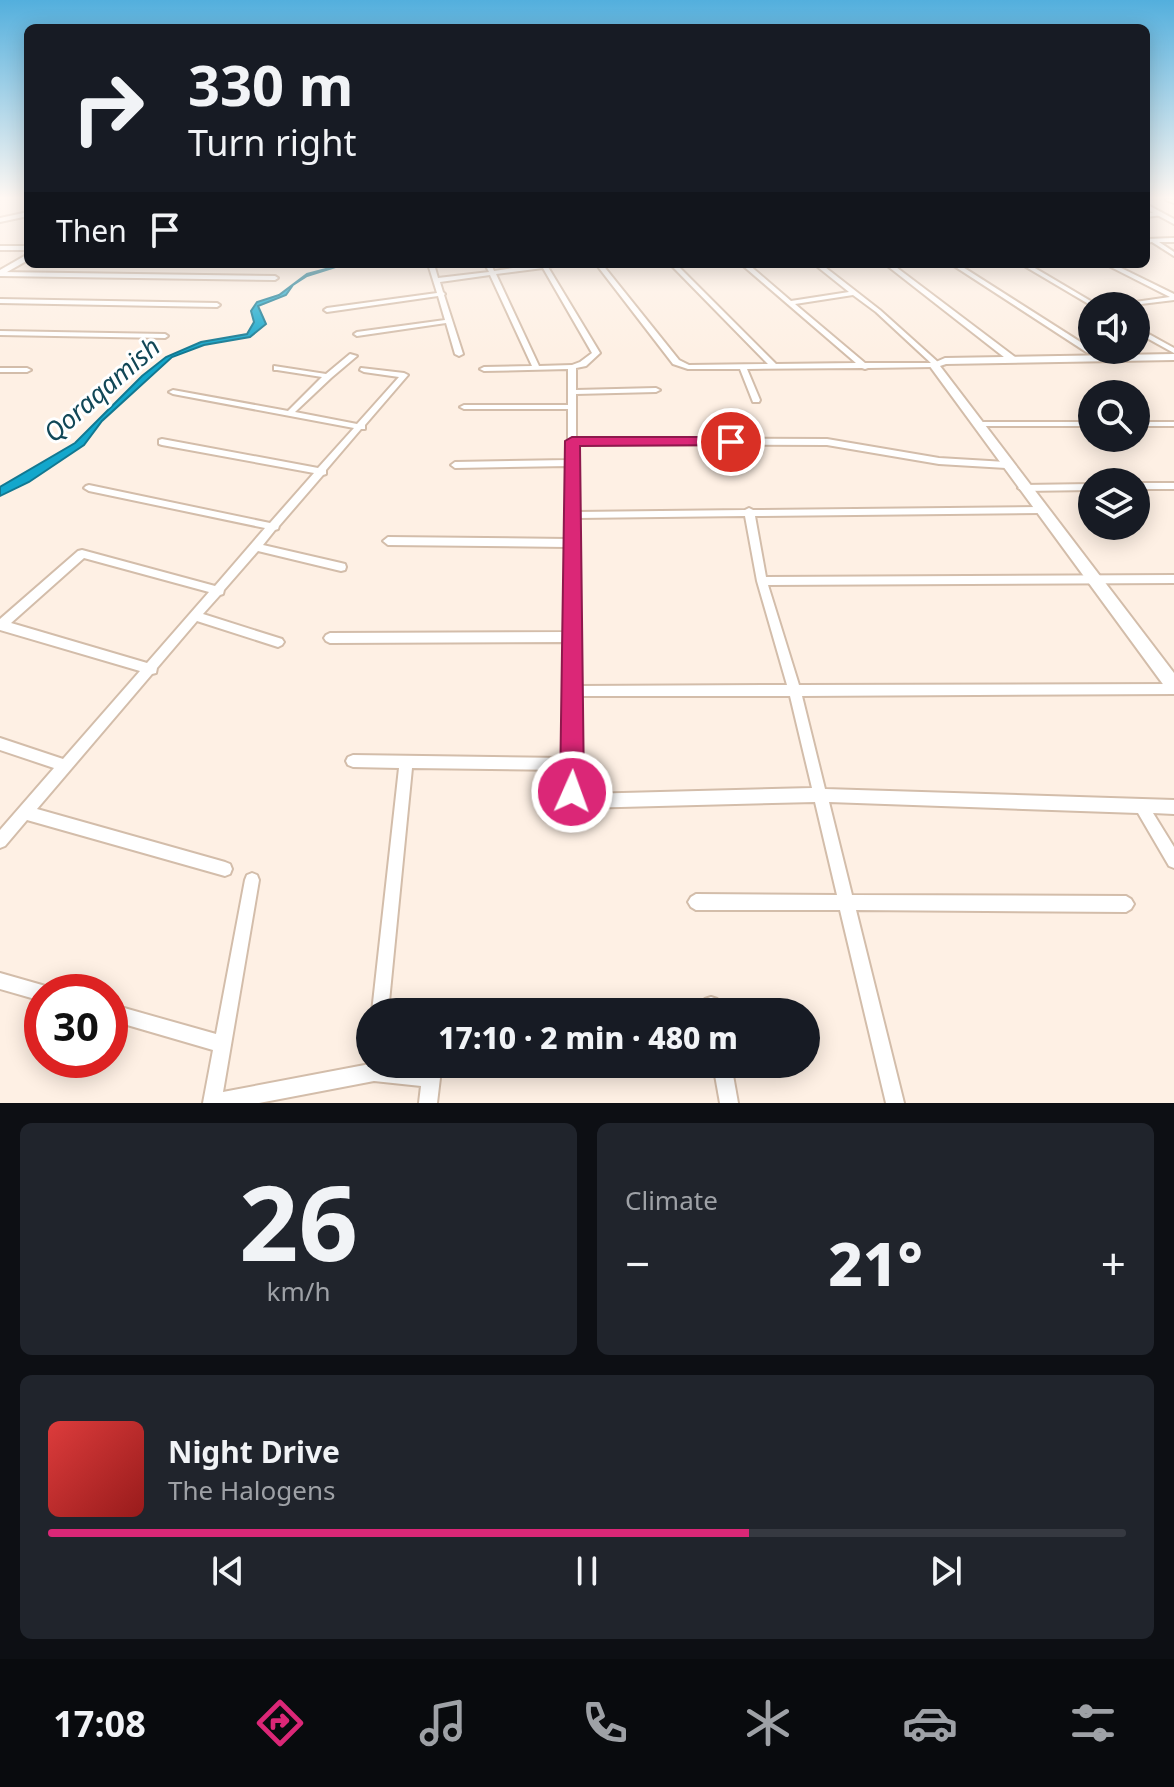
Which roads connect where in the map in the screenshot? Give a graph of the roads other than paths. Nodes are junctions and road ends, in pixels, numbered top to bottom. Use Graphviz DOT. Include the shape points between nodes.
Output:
graph roads {
  1 [pos="24,259"];
  2 [pos="433,268"];
  3 [pos="490,268"];
  4 [pos="521,268"];
  5 [pos="545,268"];
  6 [pos="602,268"];
  7 [pos="677,268"];
  8 [pos="749,268"];
  9 [pos="822,268"];
  10 [pos="893,268"];
  11 [pos="960,268"];
  12 [pos="1031,268"];
  13 [pos="1116,268"];
  14 [pos="492,272"];
  15 [pos="0,274"];
  16 [pos="275,278"];
  17 [pos="438,280"];
  18 [pos="855,293"];
  19 [pos="442,294"];
  20 [pos="1078,296"];
  21 [pos="1174,297"];
  22 [pos="0,301"];
  23 [pos="1150,301"];
  24 [pos="789,303"];
  25 [pos="217,305"];
  26 [pos="327,310"];
  27 [pos="449,321"];
  28 [pos="0,333"];
  29 [pos="357,334"];
  30 [pos="165,336"];
  31 [pos="1150,337"];
  32 [pos="1078,343"];
  33 [pos="1174,351"];
  34 [pos="459,354"];
  35 [pos="353,356"];
  36 [pos="1150,357"];
  37 [pos="1174,357"];
  38 [pos="1078,358"];
  39 [pos="1012,359"];
  40 [pos="934,364"];
  41 [pos="536,366"];
  42 [pos="572,367"];
  43 [pos="743,367"];
  44 [pos="775,367"];
  45 [pos="865,367"];
  46 [pos="277,368"];
  47 [pos="484,369"];
  48 [pos="0,370"];
  49 [pos="27,370"];
  50 [pos="364,370"];
  51 [pos="328,376"];
  52 [pos="656,390"];
  53 [pos="173,392"];
  54 [pos="573,392"];
  55 [pos="756,400"];
  56 [pos="464,407"];
  57 [pos="571,407"];
  58 [pos="290,413"];
  59 [pos="980,424"];
  60 [pos="1078,424"];
  61 [pos="1150,424"];
  62 [pos="1174,424"];
  63 [pos="362,427"];
  64 [pos="572,441"];
  65 [pos="162,442"];
  66 [pos="574,463"];
  67 [pos="455,465"];
  68 [pos="1006,465"];
  69 [pos="323,472"];
  70 [pos="1150,486"];
  71 [pos="1174,486"];
  72 [pos="1078,487"];
  73 [pos="89,488"];
  74 [pos="1023,488"];
  75 [pos="1040,510"];
  76 [pos="749,511"];
  77 [pos="574,515"];
  78 [pos="275,527"];
  79 [pos="388,541"];
  80 [pos="573,543"];
  81 [pos="258,547"];
  82 [pos="341,567"];
  83 [pos="1091,578"];
  84 [pos="1174,579"];
  85 [pos="762,581"];
  86 [pos="219,591"];
  87 [pos="197,617"];
  88 [pos="0,626"];
  89 [pos="574,637"];
  90 [pos="330,638"];
  91 [pos="278,642"];
  92 [pos="1167,666"];
  93 [pos="152,669"];
  94 [pos="794,688"];
  95 [pos="1174,688"];
  96 [pos="574,691"];
  97 [pos="0,744"];
  98 [pos="353,761"];
  99 [pos="406,762"];
  100 [pos="573,764"];
  101 [pos="66,766"];
  102 [pos="818,795"];
  103 [pos="1142,807"];
  104 [pos="1174,807"];
  105 [pos="26,813"];
  106 [pos="0,841"];
  107 [pos="1174,861"];
  108 [pos="225,869"];
  109 [pos="252,880"];
  110 [pos="844,900"];
  111 [pos="696,902"];
  112 [pos="1126,904"];
  113 [pos="0,981"];
  114 [pos="24,988"];
  115 [pos="381,998"];
  116 [pos="128,1017"];
  117 [pos="221,1044"];
  118 [pos="356,1072"];
  119 [pos="431,1078"];
  120 [pos="725,1078"];
  121 [pos="212,1102"];
  122 [pos="428,1103"];
  123 [pos="729,1103"];
  124 [pos="895,1103"];
  1 -- 15 [label="street"];
  2 -- 17 [label="street"];
  3 -- 14 [label="street"];
  4 -- 14 [label="street"];
  5 -- 42 [label="street" via="596,353"];
  6 -- 43 [label="street" via="676,362 688,367"];
  7 -- 44 [label="street"];
  8 -- 24 [label="street"];
  9 -- 18 [label="street"];
  10 -- 39 [label="street"];
  11 -- 32 [label="street"];
  12 -- 20 [label="street"];
  13 -- 21 [label="street"];
  14 -- 17 [label="street"];
  14 -- 41 [label="street"];
  15 -- 16 [label="street"];
  17 -- 19 [label="street"];
  18 -- 24 [label="street"];
  18 -- 40 [label="street"];
  19 -- 26 [label="street"];
  19 -- 27 [label="street"];
  21 -- 23 [label="street"];
  22 -- 25 [label="street"];
  24 -- 45 [label="street"];
  27 -- 29 [label="street"];
  27 -- 34 [label="street"];
  28 -- 30 [label="street"];
  31 -- 33 [label="street"];
  35 -- 51 [label="street"];
  36 -- 37 [label="street"];
  38 -- 39 [label="street"];
  39 -- 40 [label="street"];
  40 -- 45 [label="street"];
  40 -- 59 [label="street"];
  41 -- 42 [label="street"];
  41 -- 47 [label="street"];
  42 -- 54 [label="street"];
  43 -- 44 [label="street"];
  43 -- 55 [label="street"];
  44 -- 45 [label="street"];
  46 -- 51 [label="street"];
  48 -- 49 [label="street"];
  50 -- 63 [label="street" via="404,375"];
  51 -- 58 [label="street"];
  52 -- 54 [label="street"];
  53 -- 58 [label="street"];
  54 -- 57 [label="street"];
  56 -- 57 [label="street"];
  57 -- 64 [label="street"];
  58 -- 63 [label="street"];
  59 -- 60 [label="street"];
  59 -- 68 [label="street"];
  61 -- 62 [label="street"];
  63 -- 69 [label="street"];
  64 -- 66 [label="street"];
  64 -- 68 [label="street" via="827,442 939,461"];
  65 -- 69 [label="street"];
  66 -- 67 [label="street"];
  66 -- 77 [label="street"];
  68 -- 74 [label="street"];
  69 -- 78 [label="street"];
  70 -- 71 [label="street"];
  72 -- 74 [label="street"];
  73 -- 78 [label="street"];
  74 -- 75 [label="street"];
  75 -- 76 [label="street"];
  75 -- 83 [label="street"];
  76 -- 77 [label="street"];
  76 -- 85 [label="street"];
  77 -- 80 [label="street"];
  78 -- 81 [label="street"];
  79 -- 80 [label="street"];
  80 -- 89 [label="street"];
  81 -- 82 [label="street"];
  81 -- 86 [label="street"];
  83 -- 84 [label="street"];
  83 -- 85 [label="street"];
  83 -- 92 [label="street"];
  85 -- 94 [label="street"];
  86 -- 87 [label="street"];
  86 -- 88 [label="street" via="82,554"];
  87 -- 91 [label="street"];
  87 -- 93 [label="street"];
  88 -- 93 [label="street"];
  89 -- 90 [label="street"];
  89 -- 96 [label="street"];
  92 -- 95 [label="street"];
  93 -- 101 [label="street"];
  94 -- 95 [label="street"];
  94 -- 96 [label="street"];
  94 -- 102 [label="street"];
  96 -- 100 [label="street"];
  97 -- 101 [label="street"];
  98 -- 99 [label="street"];
  99 -- 100 [label="street"];
  99 -- 115 [label="street"];
  100 -- 102 [label="street" via="572,792 582,801"];
  101 -- 105 [label="street"];
  102 -- 103 [label="street"];
  102 -- 110 [label="street"];
  103 -- 104 [label="street"];
  103 -- 107 [label="street"];
  105 -- 106 [label="street"];
  105 -- 108 [label="street"];
  109 -- 117 [label="street"];
  110 -- 111 [label="street"];
  110 -- 112 [label="street"];
  110 -- 124 [label="street"];
  113 -- 114 [label="street"];
  116 -- 117 [label="street"];
  117 -- 121 [label="street"];
  118 -- 121 [label="street"];
  119 -- 122 [label="street"];
  120 -- 123 [label="street"];
}
